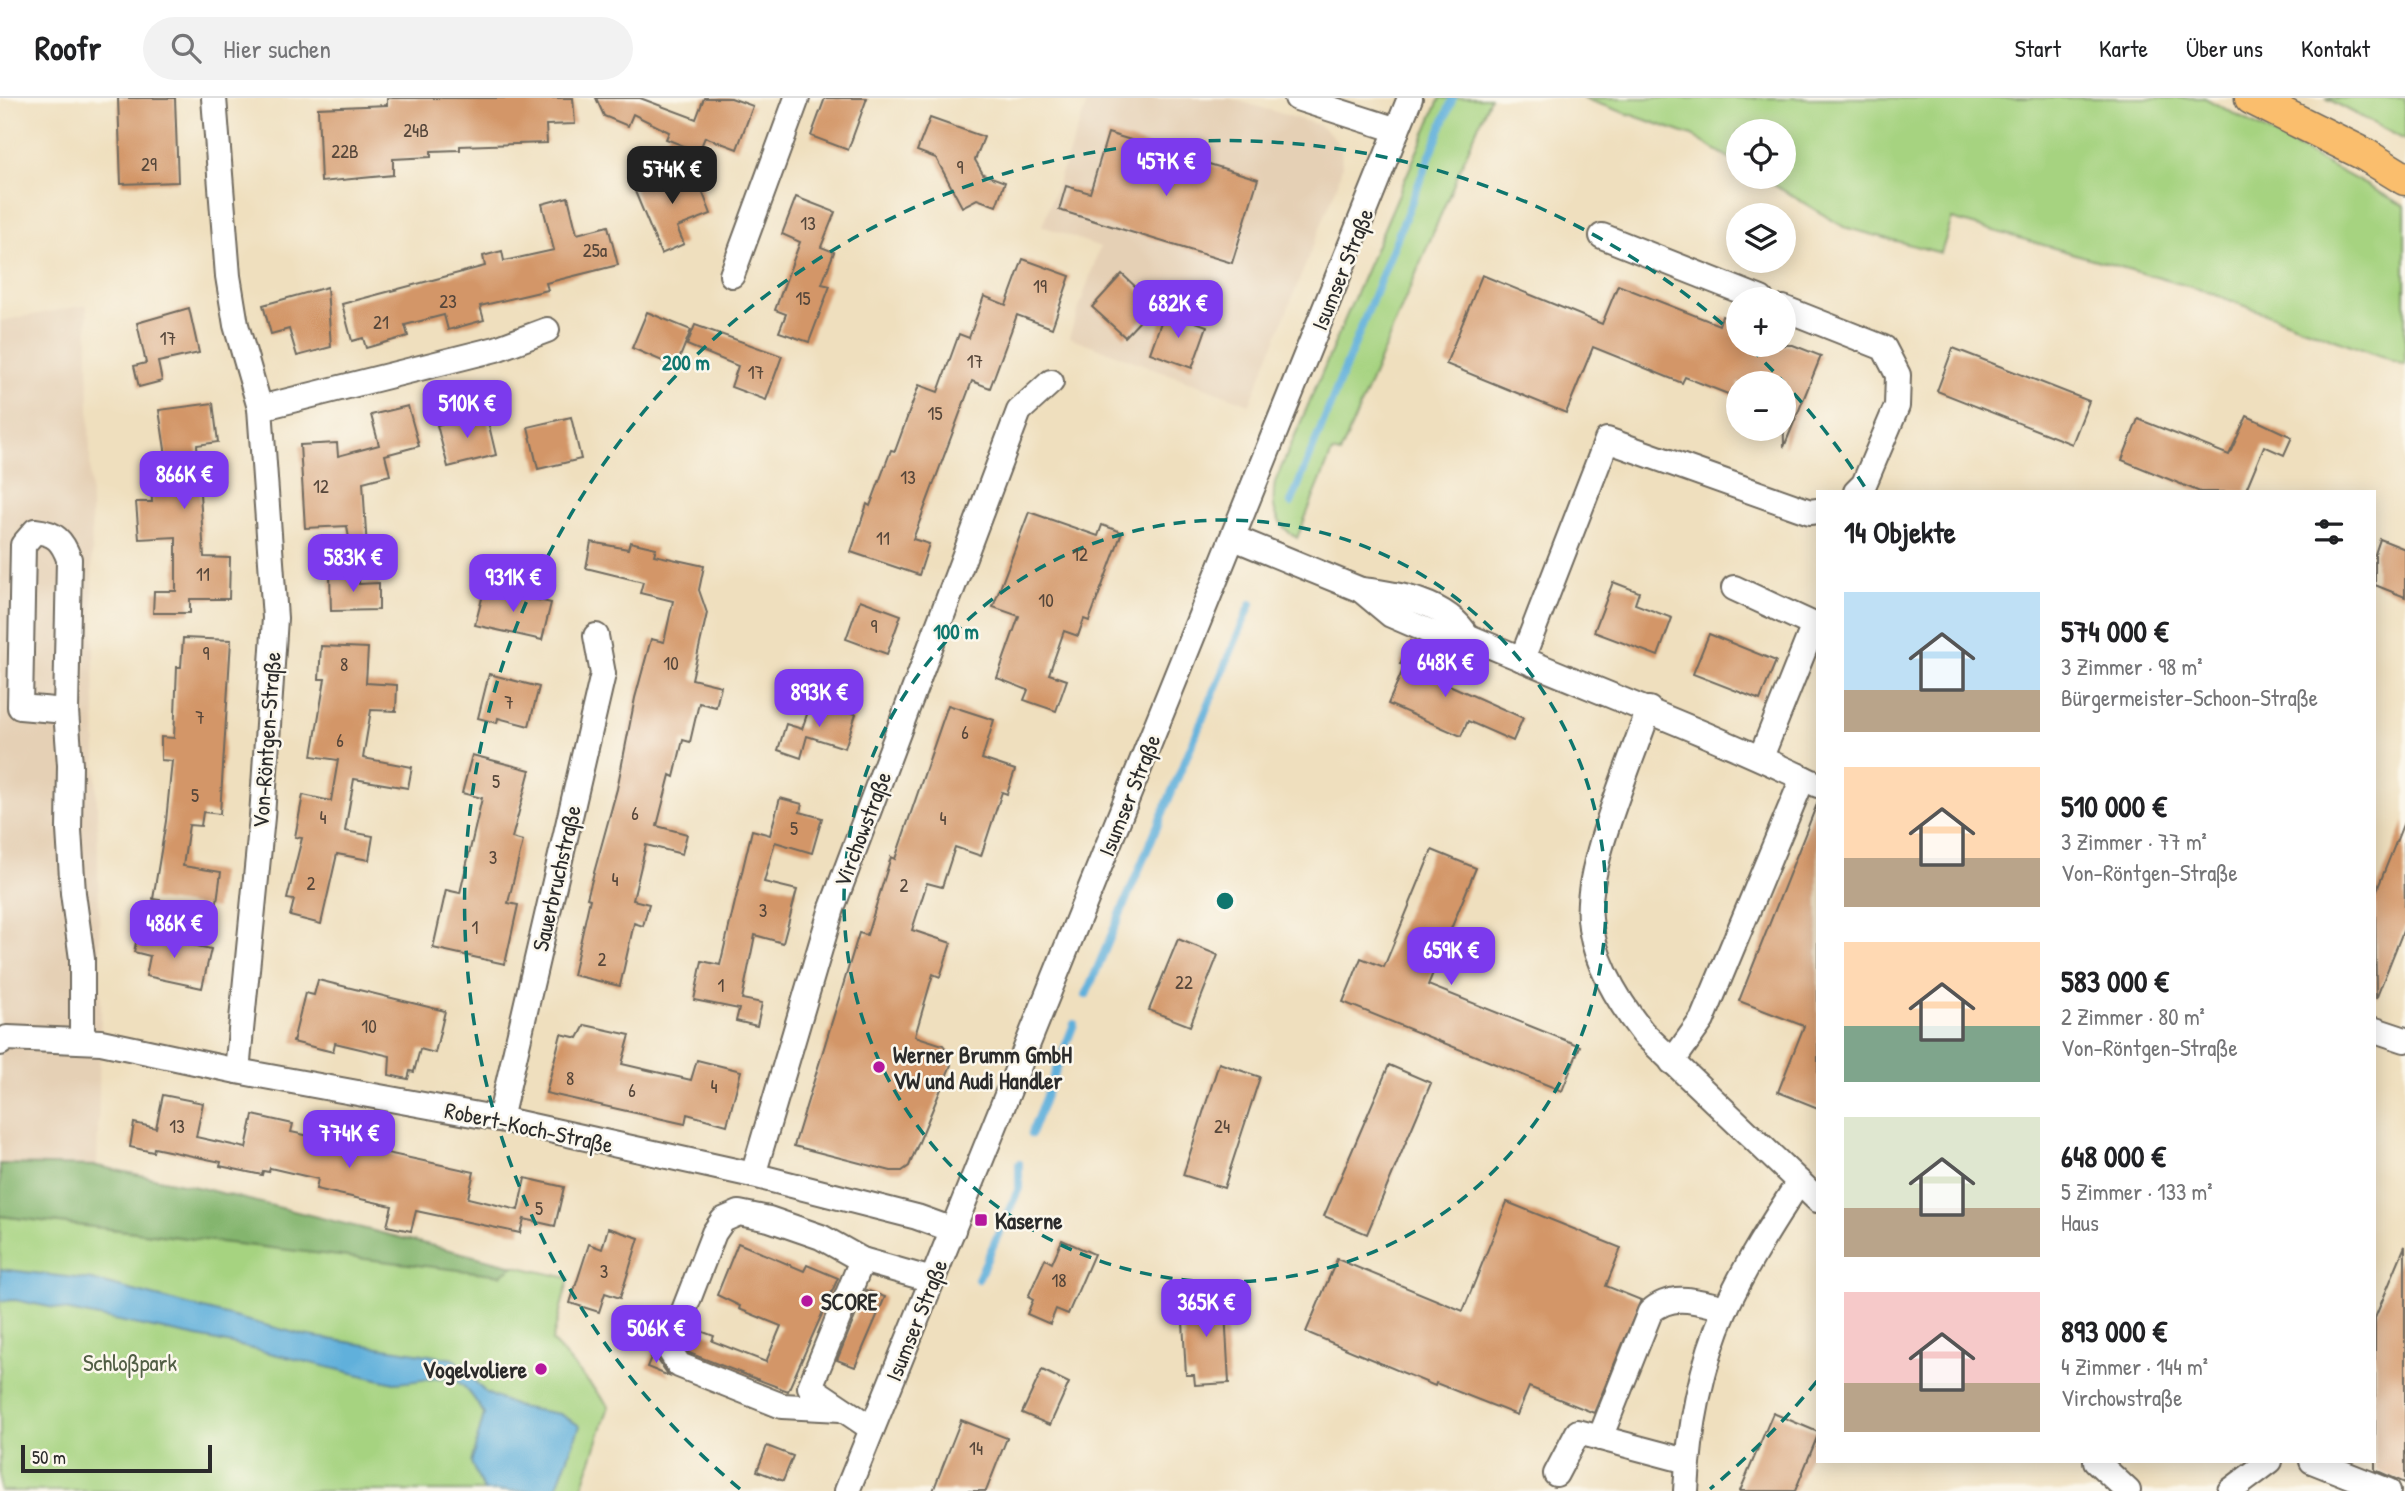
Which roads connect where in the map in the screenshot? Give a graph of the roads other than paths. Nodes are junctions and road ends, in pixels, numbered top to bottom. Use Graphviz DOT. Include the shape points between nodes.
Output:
graph roads {
  1 [pos="214,98"];
  2 [pos="797,98"];
  3 [pos="1297,98"];
  4 [pos="1410,98"];
  5 [pos="2251,98"];
  6 [pos="1397,130"];
  7 [pos="2405,179"];
  8 [pos="1602,236"];
  9 [pos="733,275"];
  10 [pos="1731,287"];
  11 [pos="1796,313"];
  12 [pos="547,330"];
  13 [pos="1051,382"];
  14 [pos="260,408"];
  15 [pos="1858,490"];
  16 [pos="1816,511"];
  17 [pos="1234,538"];
  18 [pos="1734,588"];
  19 [pos="596,636"];
  20 [pos="1522,659"];
  21 [pos="1650,709"];
  22 [pos="66,711"];
  23 [pos="1761,757"];
  24 [pos="1811,781"];
  25 [pos="2376,1030"];
  26 [pos="2405,1040"];
  27 [pos="92,1041"];
  28 [pos="0,1043"];
  29 [pos="1672,1062"];
  30 [pos="237,1071"];
  31 [pos="500,1119"];
  32 [pos="753,1175"];
  33 [pos="1799,1182"];
  34 [pos="1816,1198"];
  35 [pos="953,1230"];
  36 [pos="862,1260"];
  37 [pos="932,1280"];
  38 [pos="1726,1308"];
  39 [pos="841,1409"];
  40 [pos="871,1428"];
  41 [pos="1600,1438"];
  42 [pos="1687,1461"];
  43 [pos="2098,1463"];
  44 [pos="2267,1463"];
  45 [pos="2317,1463"];
  46 [pos="1556,1474"];
  47 [pos="846,1491"];
  48 [pos="1686,1491"];
  49 [pos="2128,1491"];
  50 [pos="2230,1491"];
  51 [pos="2388,1491"];
  1 -- 14 [label="street, Von-Röntgen-Straße" via="228,276 236,325"];
  2 -- 9 [label="street"];
  3 -- 6 [label="street"];
  4 -- 6 [label="street, Isumser Straße"];
  5 -- 7 [label="main road"];
  6 -- 17 [label="street, Isumser Straße"];
  8 -- 10 [label="street"];
  11 -- 15 [label="street" via="1884,348 1898,375 1897,406"];
  12 -- 14 [label="street" via="496,349"];
  13 -- 32 [label="street, Virchowstraße" via="1019,411 837,894"];
  14 -- 30 [label="street, Von-Röntgen-Straße" via="275,618"];
  16 -- 20 [label="street" via="1607,440"];
  17 -- 20 [label="street" via="1356,583 1401,594 1457,620 1466,636"];
  17 -- 35 [label="street, Isumser Straße"];
  18 -- 23 [label="street" via="1814,625"];
  19 -- 31 [label="street, Sauerbruchstraße" via="603,674"];
  20 -- 21 [label="street"];
  21 -- 23 [label="street"];
  21 -- 29 [label="street" via="1601,851 1592,884 1590,918 1596,948 1623,1008"];
  22 -- 22 [label="street" via="69,559 64,544 51,533 35,531 23,545 20,707"];
  22 -- 27 [label="street" via="71,868"];
  23 -- 24 [label="street"];
  24 -- 29 [label="street" via="1702,1020"];
  25 -- 26 [label="street"];
  27 -- 28 [label="street, Robert-Koch-Straße" via="7,1038"];
  27 -- 30 [label="street, Robert-Koch-Straße"];
  29 -- 33 [label="street"];
  30 -- 31 [label="street, Robert-Koch-Straße"];
  31 -- 32 [label="street, Robert-Koch-Straße"];
  32 -- 35 [label="street, Robert-Koch-Straße"];
  33 -- 34 [label="street"];
  33 -- 38 [label="street"];
  35 -- 37 [label="street, Isumser Straße"];
  36 -- 37 [label="street"];
  36 -- 39 [label="street" via="810,1388"];
  36 -- 39 [label="street" via="821,1237 739,1213 723,1220 669,1349 679,1365 782,1406"];
  37 -- 40 [label="street, Isumser Straße"];
  38 -- 41 [label="street" via="1680,1298 1661,1301 1650,1311"];
  38 -- 42 [label="street" via="1706,1368"];
  39 -- 40 [label="street"];
  40 -- 47 [label="street, Isumser Straße"];
  41 -- 42 [label="street"];
  41 -- 46 [label="street" via="1578,1432"];
  42 -- 48 [label="street"];
  43 -- 49 [label="street"];
  44 -- 50 [label="street"];
  45 -- 51 [label="street"];
}
